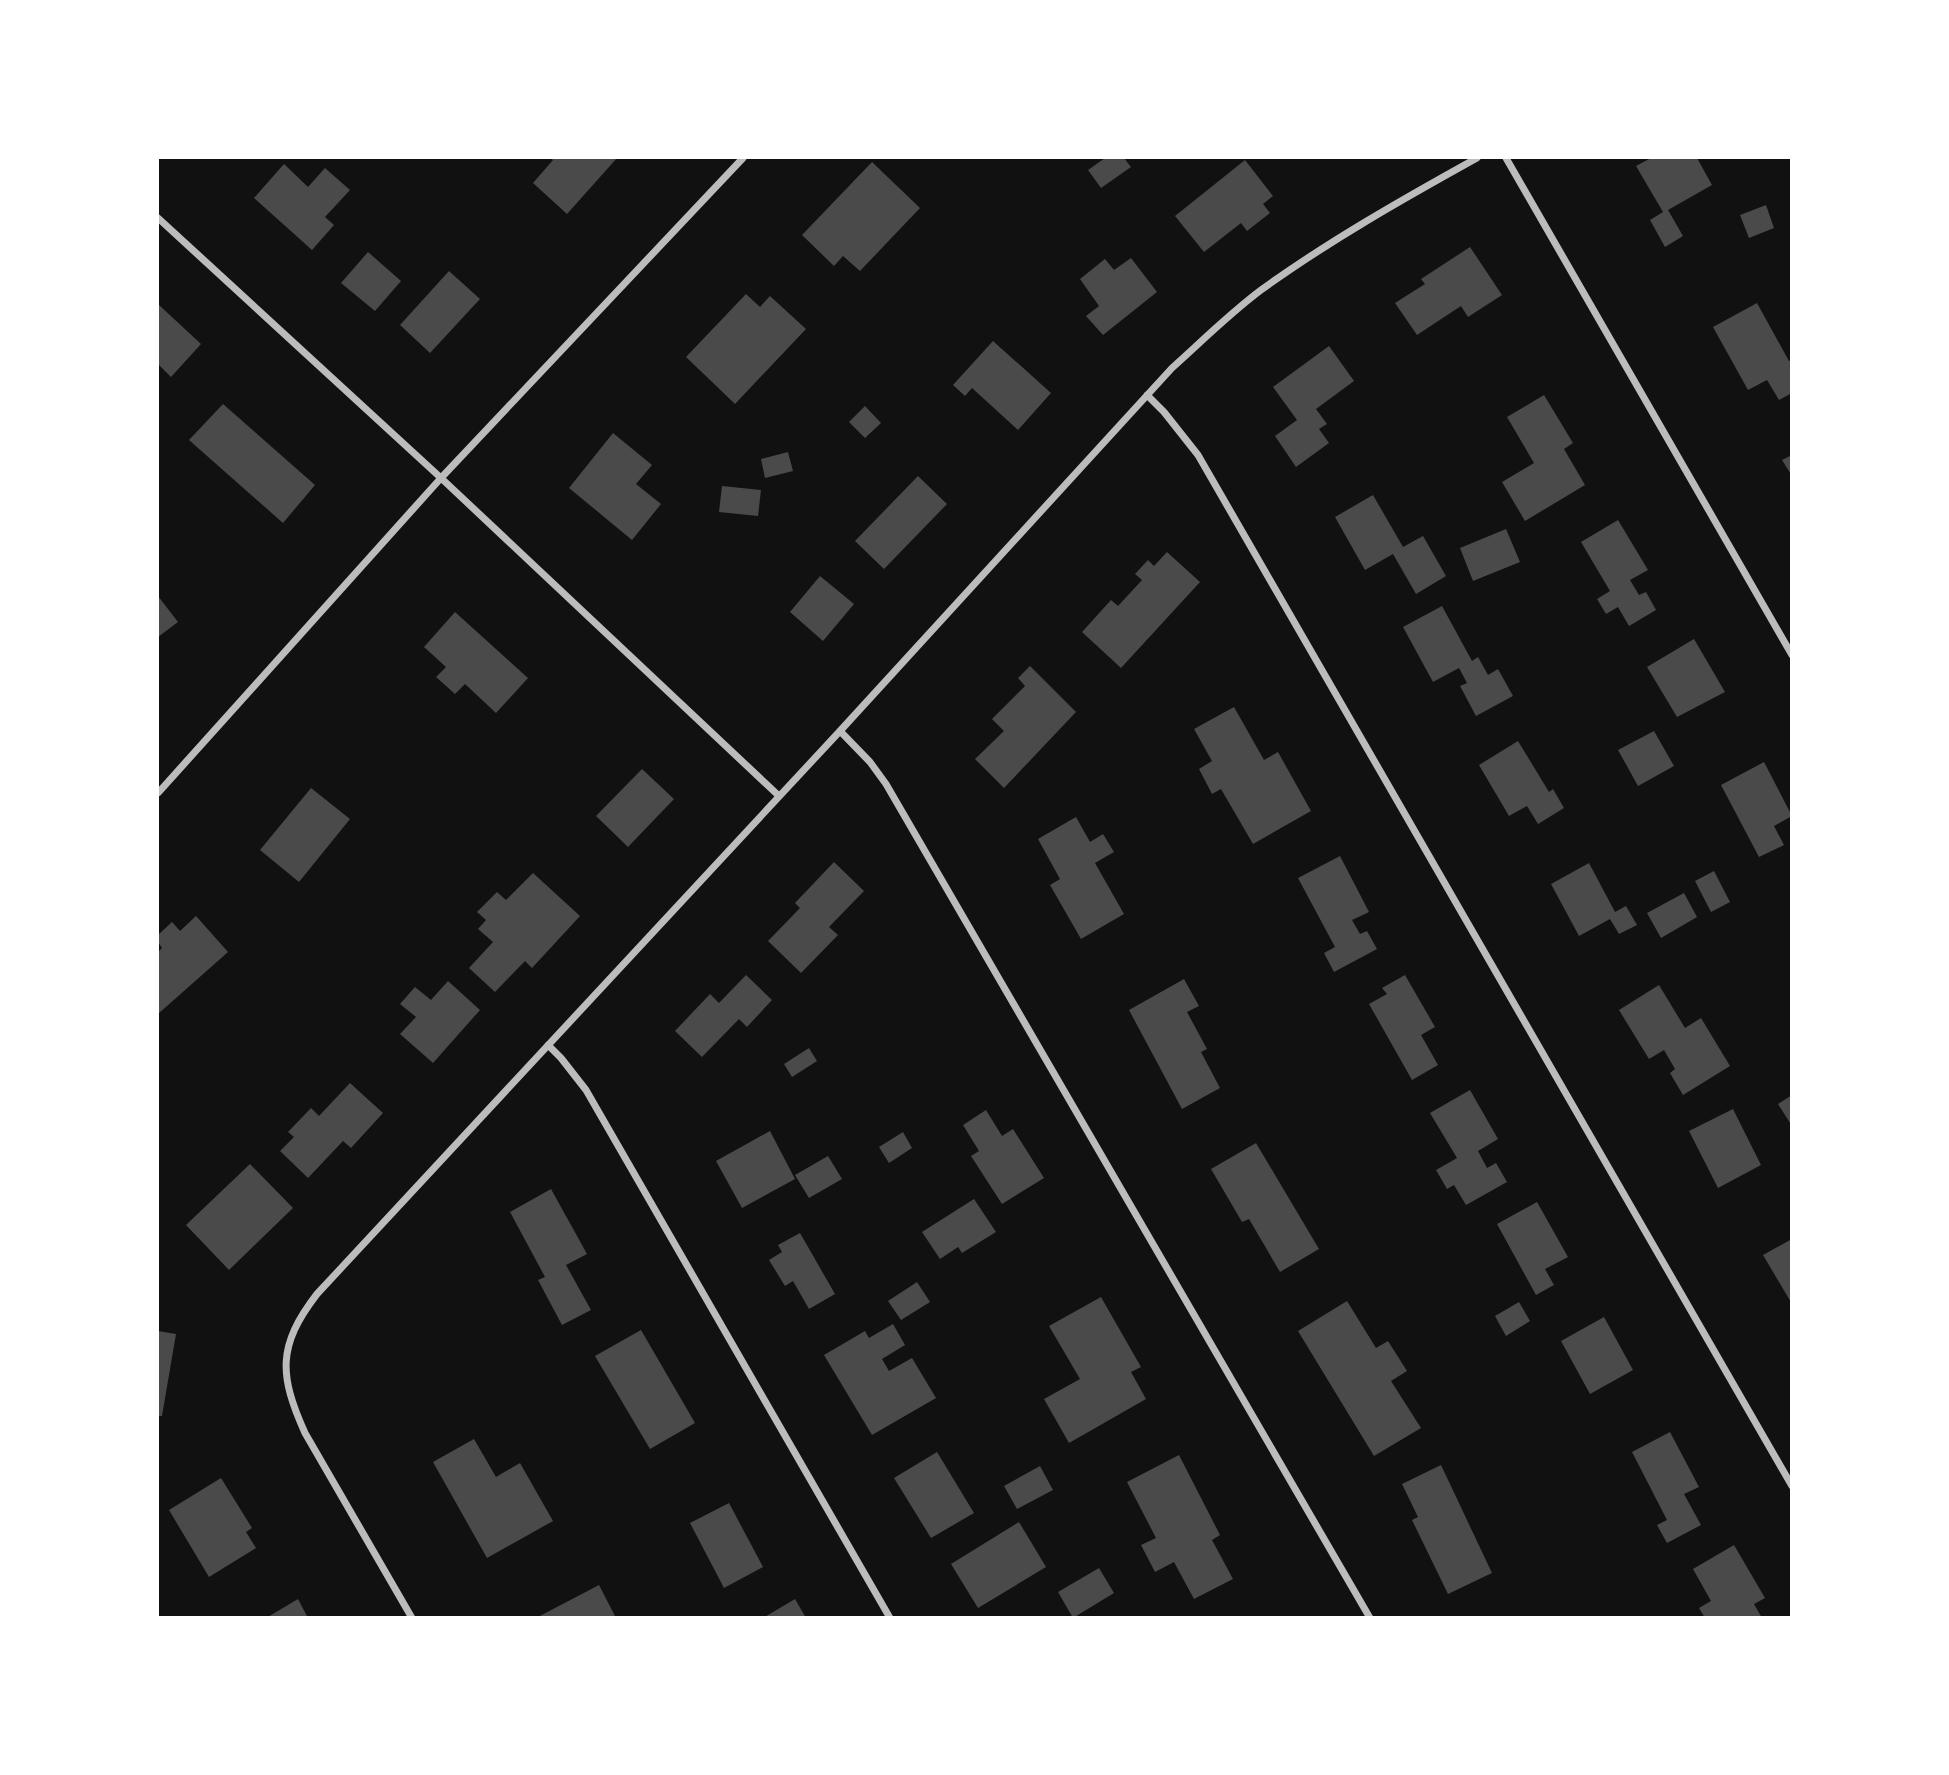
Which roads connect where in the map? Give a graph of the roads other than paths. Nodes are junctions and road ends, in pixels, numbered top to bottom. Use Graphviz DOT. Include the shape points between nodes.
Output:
graph roads {
  1 [pos="743,158"];
  2 [pos="1477,158"];
  3 [pos="1506,158"];
  4 [pos="158,218"];
  5 [pos="1147,395"];
  6 [pos="441,478"];
  7 [pos="1791,655"];
  8 [pos="840,731"];
  9 [pos="158,793"];
  10 [pos="779,796"];
  11 [pos="548,1045"];
  12 [pos="1791,1486"];
  13 [pos="412,1618"];
  14 [pos="891,1618"];
  15 [pos="1370,1618"];
  1 -- 6 [label="street"];
  2 -- 5 [label="street" via="1363,223 1261,290"];
  3 -- 7 [label="street"];
  4 -- 6 [label="street"];
  5 -- 8 [label="street"];
  5 -- 12 [label="street" via="1198,456"];
  6 -- 9 [label="street"];
  6 -- 10 [label="street"];
  8 -- 10 [label="street"];
  8 -- 15 [label="street" via="886,784"];
  10 -- 11 [label="street"];
  11 -- 13 [label="street" via="317,1294 293,1331 287,1351 289,1391 305,1433"];
  11 -- 14 [label="street" via="586,1090"];
}
